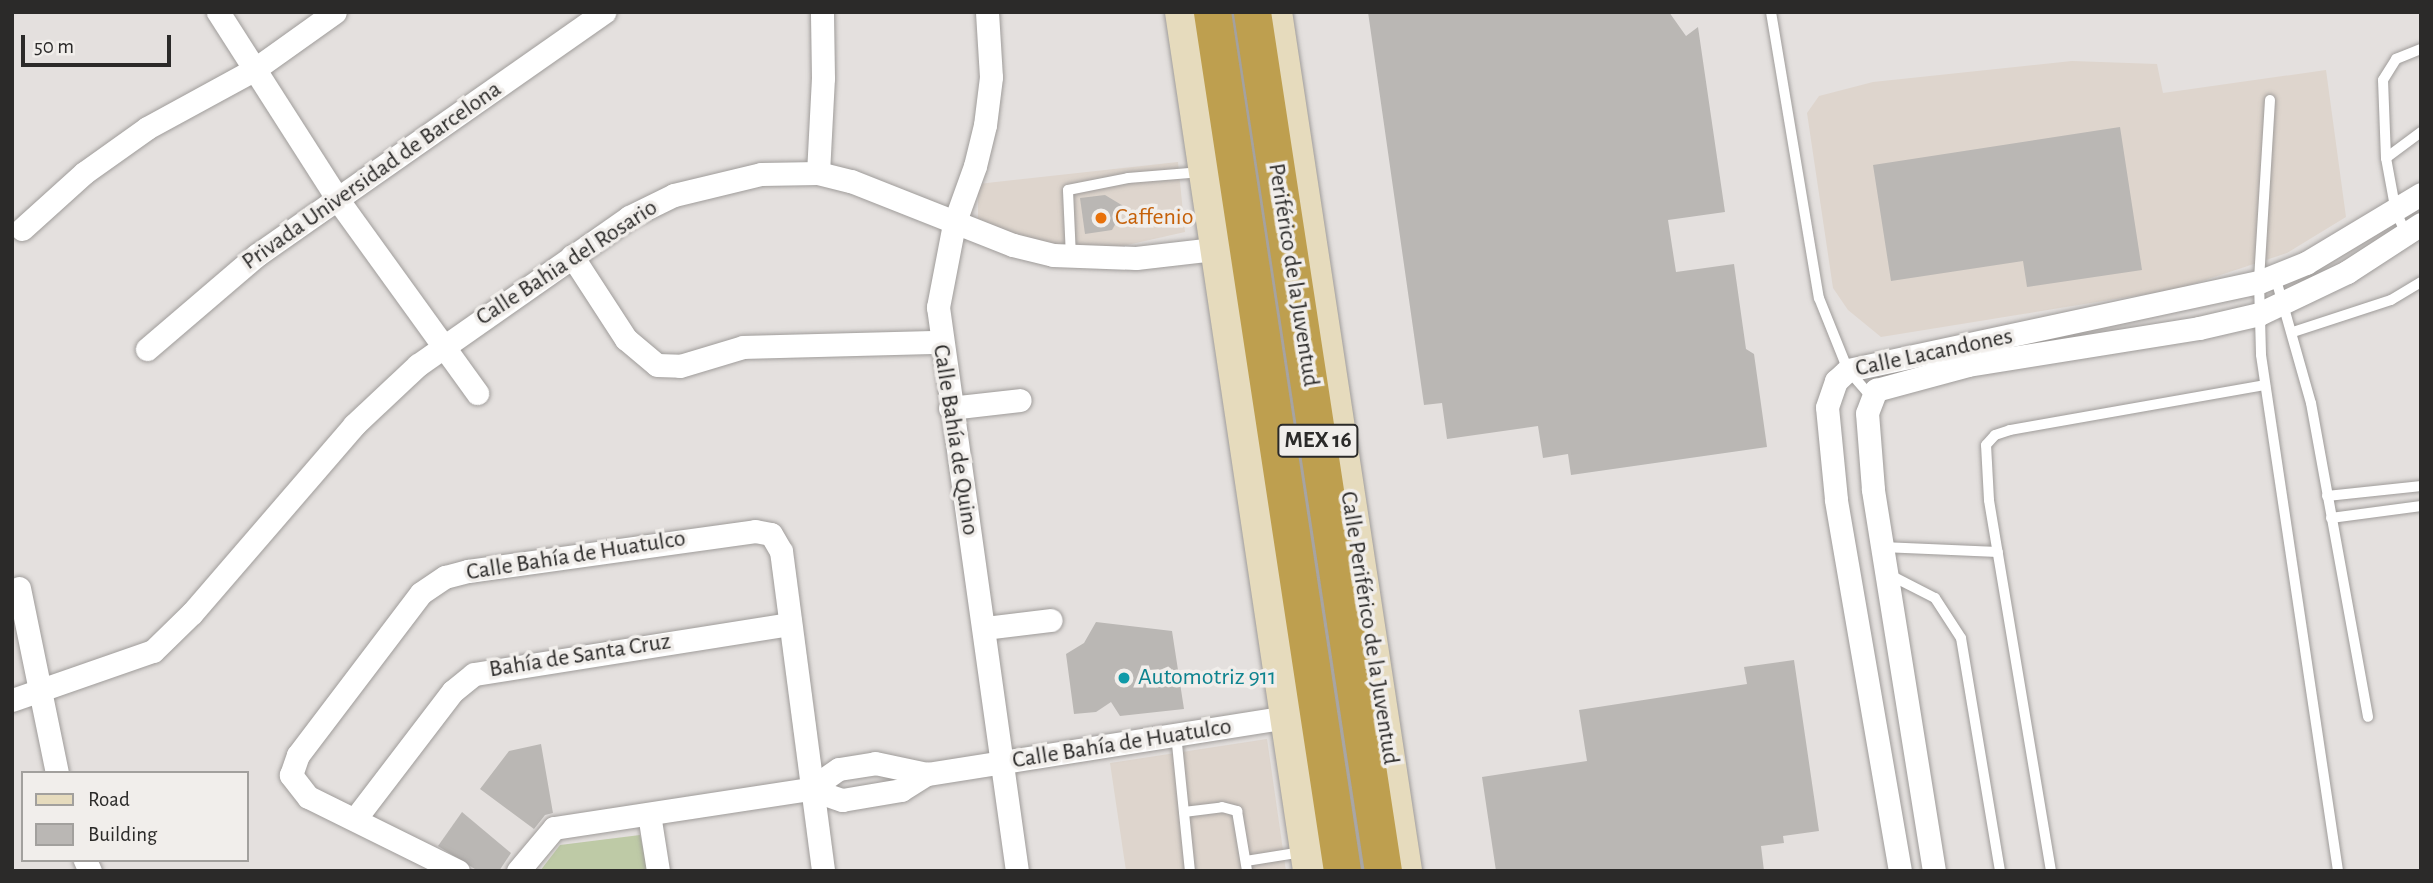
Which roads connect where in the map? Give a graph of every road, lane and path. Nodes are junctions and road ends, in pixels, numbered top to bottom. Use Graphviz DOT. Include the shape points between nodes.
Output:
graph roads {
  1 [pos="218,12"];
  2 [pos="335,12"];
  3 [pos="604,12"];
  4 [pos="822,12"];
  5 [pos="987,12"];
  6 [pos="1181,12"];
  7 [pos="1212,12"];
  8 [pos="1252,12"];
  9 [pos="1276,12"];
  10 [pos="1771,12"];
  11 [pos="2421,49"];
  12 [pos="255,69"];
  13 [pos="2270,100"];
  14 [pos="2421,132"];
  15 [pos="2386,158"];
  16 [pos="1205,172"];
  17 [pos="817,173"];
  18 [pos="2421,194"];
  19 [pos="338,200"];
  20 [pos="2396,212"];
  21 [pos="954,224"];
  22 [pos="22,229"];
  23 [pos="2413,229"];
  24 [pos="1233,247"];
  25 [pos="572,256"];
  26 [pos="1071,257"];
  27 [pos="2267,279"];
  28 [pos="2421,282"];
  29 [pos="2284,304"];
  30 [pos="2259,314"];
  31 [pos="2293,332"];
  32 [pos="940,342"];
  33 [pos="440,346"];
  34 [pos="147,349"];
  35 [pos="1848,370"];
  36 [pos="2265,385"];
  37 [pos="477,393"];
  38 [pos="1871,396"];
  39 [pos="1020,400"];
  40 [pos="950,408"];
  41 [pos="2421,485"];
  42 [pos="2327,496"];
  43 [pos="2421,506"];
  44 [pos="2331,518"];
  45 [pos="1882,547"];
  46 [pos="1998,552"];
  47 [pos="1888,574"];
  48 [pos="19,588"];
  49 [pos="1893,609"];
  50 [pos="1857,614"];
  51 [pos="1051,620"];
  52 [pos="790,624"];
  53 [pos="985,628"];
  54 [pos="38,692"];
  55 [pos="12,700"];
  56 [pos="1909,711"];
  57 [pos="1301,715"];
  58 [pos="2368,717"];
  59 [pos="1875,719"];
  60 [pos="1176,734"];
  61 [pos="1000,763"];
  62 [pos="57,771"];
  63 [pos="927,774"];
  64 [pos="810,789"];
  65 [pos="1184,812"];
  66 [pos="649,814"];
  67 [pos="355,819"];
  68 [pos="1308,861"];
  69 [pos="1247,866"];
  70 [pos="458,871"];
  71 [pos="518,871"];
  72 [pos="658,871"];
  73 [pos="823,871"];
  74 [pos="1017,871"];
  75 [pos="1190,871"];
  76 [pos="1342,871"];
  77 [pos="1383,871"];
  78 [pos="1406,871"];
  79 [pos="1900,871"];
  80 [pos="1934,871"];
  81 [pos="2000,871"];
  82 [pos="2051,871"];
  83 [pos="2339,871"];
  1 -- 12 [label="street"];
  2 -- 12 [label="street"];
  3 -- 19 [label="street, Privada Universidad de Barcelona"];
  4 -- 17 [label="street"];
  5 -- 21 [label="street, Calle Bahía de Quino" via="991,77 985,125"];
  6 -- 16 [label="main road"];
  7 -- 24 [label="highway, Periférico de la Juventud / MEX 16"];
  8 -- 77 [label="highway, Periférico de la Juventud / MEX 16"];
  9 -- 78 [label="main road, Calle Periférico de la Juventud"];
  10 -- 35 [label="lane" via="1819,298"];
  11 -- 15 [label="lane" via="2396,59 2385,72"];
  12 -- 19 [label="street"];
  12 -- 22 [label="street" via="147,128 84,173"];
  13 -- 27 [label="lane"];
  14 -- 15 [label="lane"];
  15 -- 20 [label="lane"];
  16 -- 24 [label="main road"];
  16 -- 26 [label="lane" via="1128,178 1068,190"];
  17 -- 21 [label="street, Calle Bahia del Rosario" via="851,181"];
  17 -- 25 [label="street, Calle Bahia del Rosario" via="761,174 674,195 629,217"];
  18 -- 20 [label="street, Calle Lacandones"];
  19 -- 33 [label="street"];
  19 -- 34 [label="street, Privada Universidad de Barcelona" via="211,289"];
  20 -- 23 [label="lane"];
  20 -- 27 [label="street, Calle Lacandones"];
  21 -- 26 [label="street, Calle Bahia del Rosario" via="1013,245"];
  21 -- 32 [label="street, Calle Bahía de Quino" via="938,307"];
  23 -- 29 [label="street, Calle Lacandones" via="2347,272"];
  24 -- 26 [label="street, Calle Bahia del Rosario" via="1136,258"];
  24 -- 57 [label="highway, Periférico de la Juventud / MEX 16"];
  25 -- 32 [label="street" via="626,339 657,365 680,366 743,347"];
  25 -- 33 [label="street, Calle Bahia del Rosario"];
  27 -- 29 [label="lane"];
  27 -- 30 [label="lane"];
  27 -- 35 [label="street, Calle Lacandones"];
  28 -- 31 [label="lane" via="2391,300"];
  29 -- 30 [label="street, Calle Lacandones"];
  29 -- 31 [label="lane"];
  30 -- 36 [label="lane"];
  30 -- 38 [label="street, Calle Lacandones" via="1968,365 1884,385"];
  31 -- 42 [label="lane"];
  32 -- 40 [label="street, Calle Bahía de Quino"];
  33 -- 37 [label="street"];
  33 -- 54 [label="street, Calle Bahia del Rosario" via="354,425 169,638 129,662"];
  35 -- 38 [label="lane"];
  35 -- 50 [label="street, Calle Lacandones" via="1829,392 1827,407 1836,499"];
  36 -- 46 [label="lane" via="1995,435 1986,445 1984,461"];
  36 -- 83 [label="lane"];
  38 -- 45 [label="street, Calle Lacandones" via="1867,440"];
  39 -- 40 [label="street"];
  40 -- 53 [label="street, Calle Bahía de Quino"];
  41 -- 42 [label="lane"];
  42 -- 44 [label="lane"];
  43 -- 44 [label="lane"];
  44 -- 58 [label="lane"];
  45 -- 46 [label="lane"];
  45 -- 47 [label="street, Calle Lacandones"];
  46 -- 82 [label="lane"];
  47 -- 49 [label="street, Calle Lacandones"];
  47 -- 81 [label="lane" via="1935,598 1961,638"];
  48 -- 54 [label="street"];
  49 -- 50 [label="street"];
  49 -- 56 [label="street, Calle Lacandones"];
  50 -- 59 [label="street, Calle Lacandones"];
  51 -- 53 [label="street"];
  52 -- 64 [label="street, Calle Bahía de Huatulco"];
  52 -- 67 [label="street, Bahía de Santa Cruz" via="474,674 453,691"];
  52 -- 67 [label="street, Calle Bahía de Huatulco" via="780,551 765,531 445,577 421,593 292,765 291,775 299,791"];
  53 -- 61 [label="street, Calle Bahía de Quino"];
  54 -- 55 [label="street, Calle Bahia del Rosario"];
  54 -- 62 [label="street"];
  56 -- 59 [label="street"];
  56 -- 80 [label="street, Calle Lacandones"];
  57 -- 60 [label="street, Calle Bahía de Huatulco"];
  57 -- 68 [label="main road"];
  57 -- 76 [label="highway, Periférico de la Juventud / MEX 16"];
  59 -- 79 [label="street, Calle Lacandones"];
  60 -- 61 [label="street, Calle Bahía de Huatulco"];
  60 -- 65 [label="lane"];
  61 -- 63 [label="street, Calle Bahía de Huatulco"];
  61 -- 74 [label="street, Calle Bahía de Quino"];
  63 -- 64 [label="street, Calle Bahía de Huatulco" via="901,790 842,800"];
  63 -- 64 [label="street, Calle Bahía de Huatulco" via="875,763 839,769"];
  64 -- 66 [label="street, Calle Bahía de Huatulco"];
  64 -- 73 [label="street"];
  65 -- 69 [label="lane" via="1232,807 1239,815"];
  65 -- 75 [label="lane"];
  66 -- 71 [label="street, Calle Bahía de Huatulco" via="554,828"];
  66 -- 72 [label="street"];
  67 -- 70 [label="street, Calle Bahía de Huatulco"];
  68 -- 69 [label="lane"];
}
